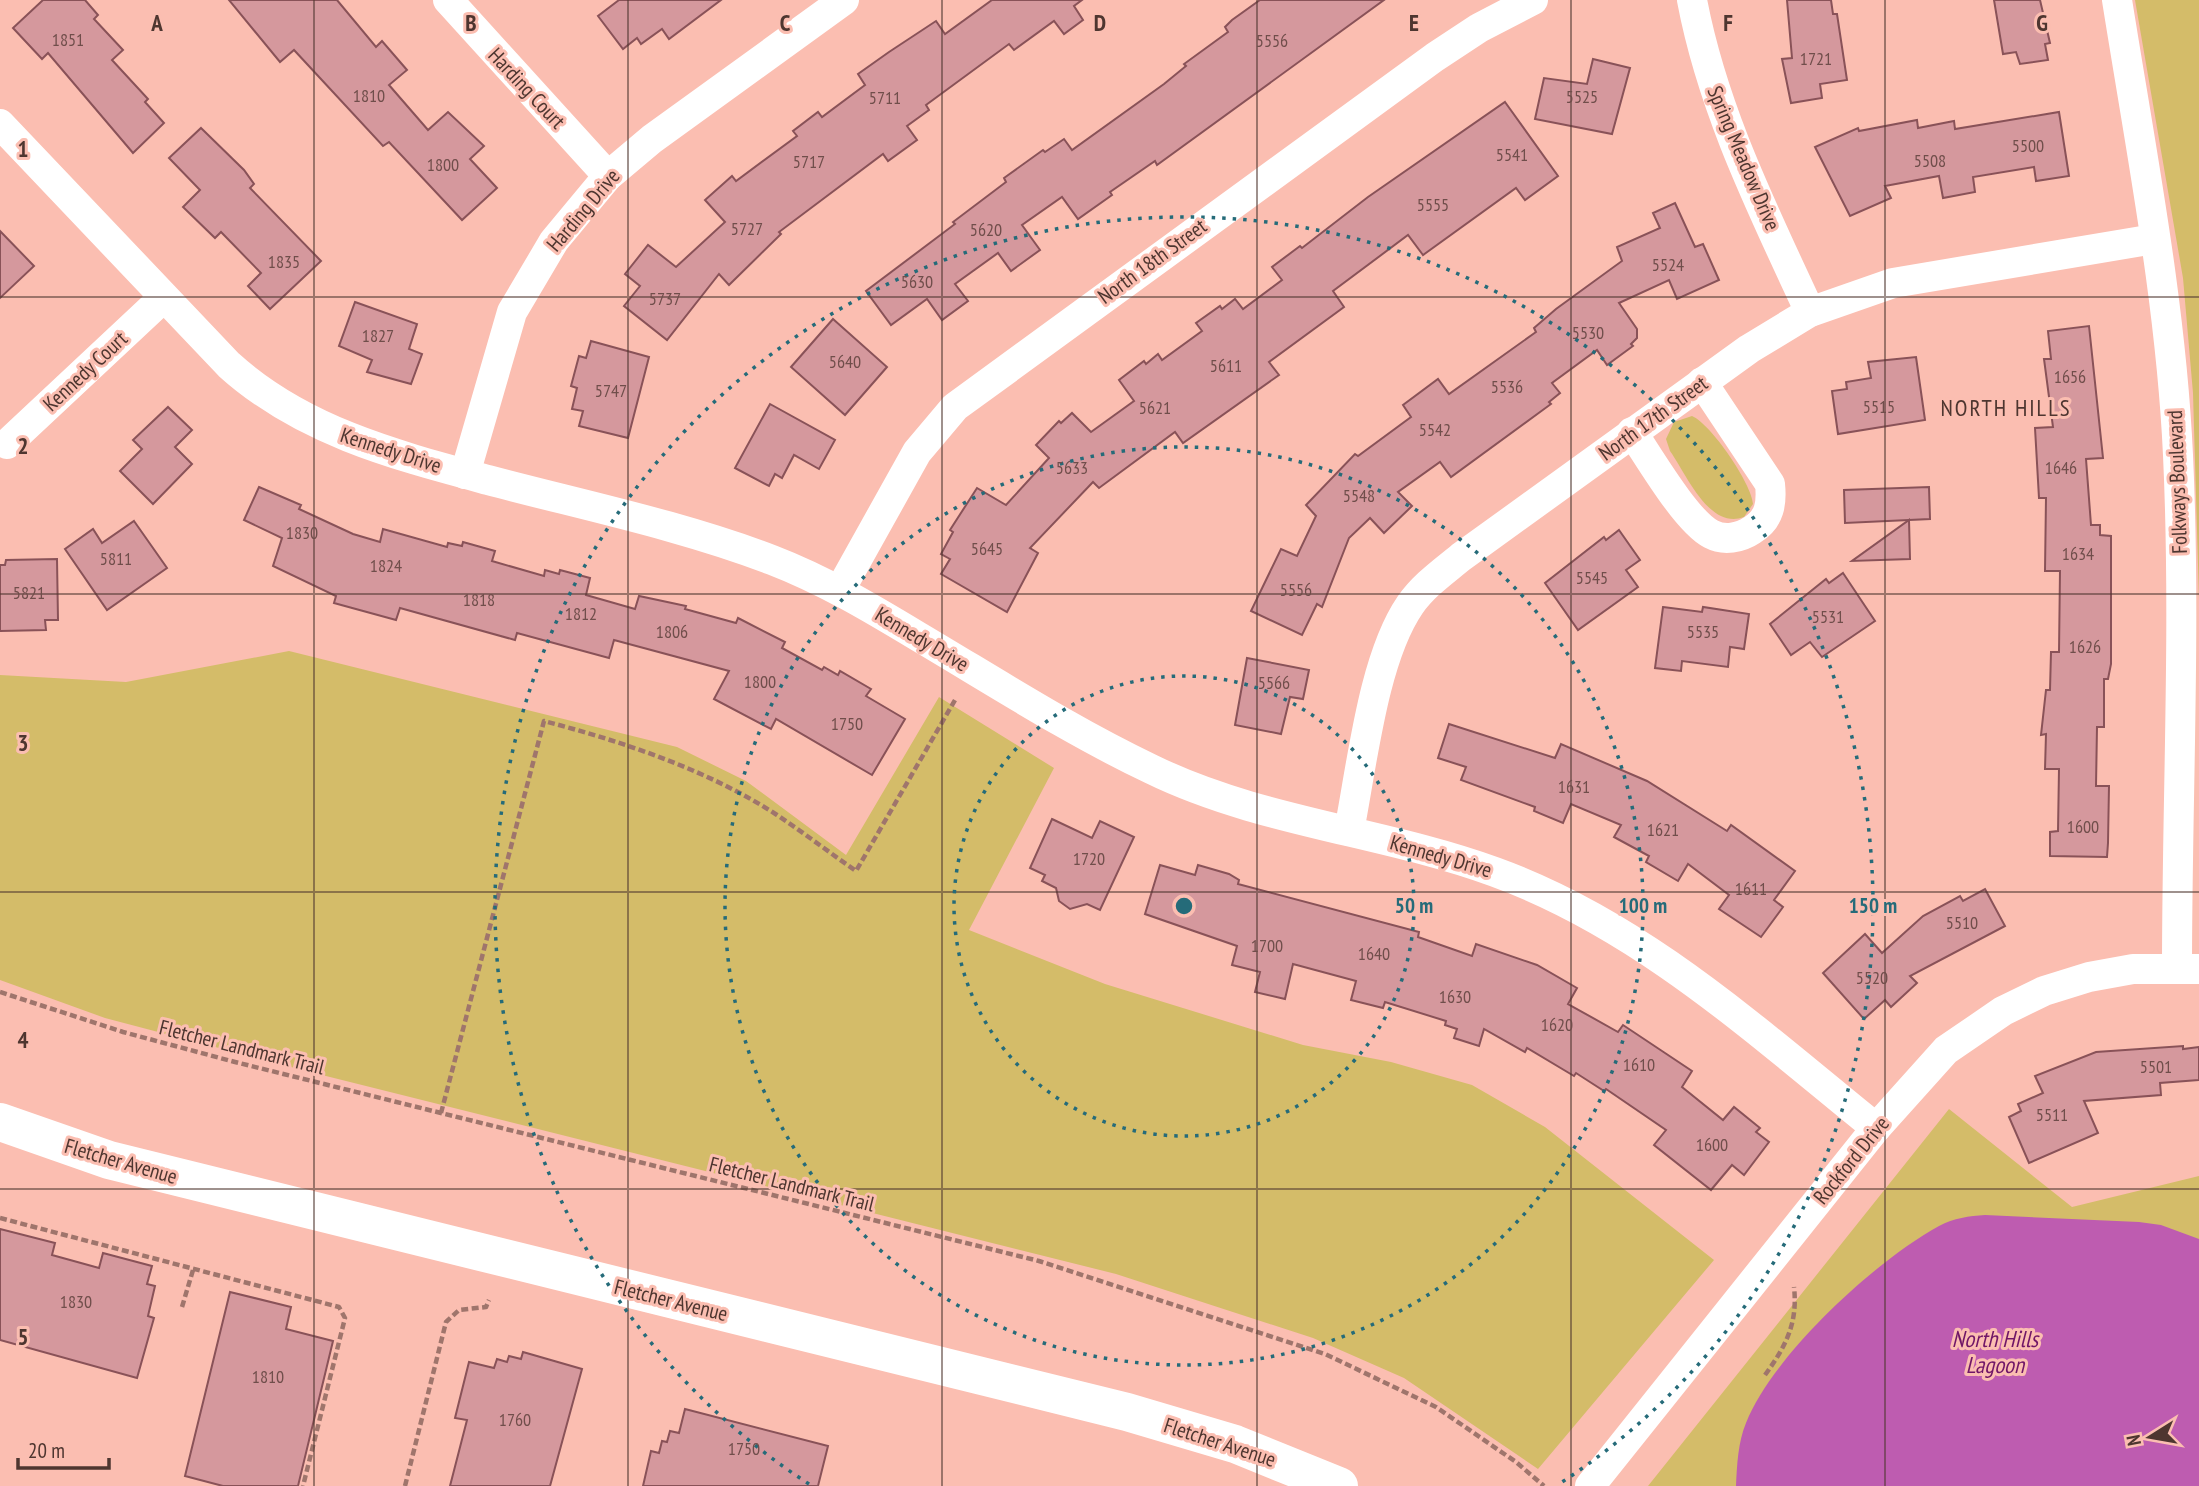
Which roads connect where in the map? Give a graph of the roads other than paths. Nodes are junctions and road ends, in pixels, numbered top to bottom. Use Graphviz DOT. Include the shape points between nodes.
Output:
graph roads {
  1 [pos="448,0"];
  2 [pos="844,0"];
  3 [pos="1533,0"];
  4 [pos="1692,0"];
  5 [pos="2117,0"];
  6 [pos="0,124"];
  7 [pos="608,176"];
  8 [pos="2154,239"];
  9 [pos="163,298"];
  10 [pos="1810,312"];
  11 [pos="1702,382"];
  12 [pos="1632,432"];
  13 [pos="7,444"];
  14 [pos="464,474"];
  15 [pos="840,590"];
  16 [pos="1349,831"];
  17 [pos="2188,969"];
  18 [pos="0,1122"];
  19 [pos="1876,1128"];
  20 [pos="1339,1486"];
  21 [pos="1590,1486"];
  1 -- 7 [label="street, Harding Court"];
  2 -- 7 [label="street, Harding Drive"];
  3 -- 15 [label="street, North 18th Street" via="1435,57 955,407 917,452"];
  4 -- 10 [label="street, Spring Meadow Drive" via="1720,111"];
  5 -- 8 [label="street, Folkways Boulevard"];
  6 -- 9 [label="street, Kennedy Drive"];
  7 -- 14 [label="street, Harding Drive" via="554,241 512,312"];
  8 -- 10 [label="street, North 17th Street" via="1893,283"];
  8 -- 17 [label="street, Folkways Boulevard" via="2172,378 2180,530"];
  9 -- 13 [label="street, Kennedy Court"];
  9 -- 14 [label="street, Kennedy Drive" via="250,384 297,414 375,448"];
  10 -- 11 [label="street, North 17th Street"];
  11 -- 12 [label="street, North 17th Street"];
  11 -- 12 [label="street" via="1770,484 1772,501 1756,528 1726,538 1695,522"];
  12 -- 16 [label="street, North 17th Street" via="1432,579 1411,603 1383,663"];
  14 -- 15 [label="street, Kennedy Drive" via="716,540"];
  15 -- 16 [label="street, Kennedy Drive" via="1091,739 1153,770 1219,797"];
  16 -- 19 [label="street, Kennedy Drive" via="1462,860 1584,911 1709,994"];
  17 -- 19 [label="street, Rockford Drive" via="2133,969 2089,977 2044,991 2003,1011 1946,1050"];
  18 -- 20 [label="main road, Fletcher Avenue" via="109,1160 1127,1412 1234,1444"];
  19 -- 21 [label="street, Rockford Drive"];
}
